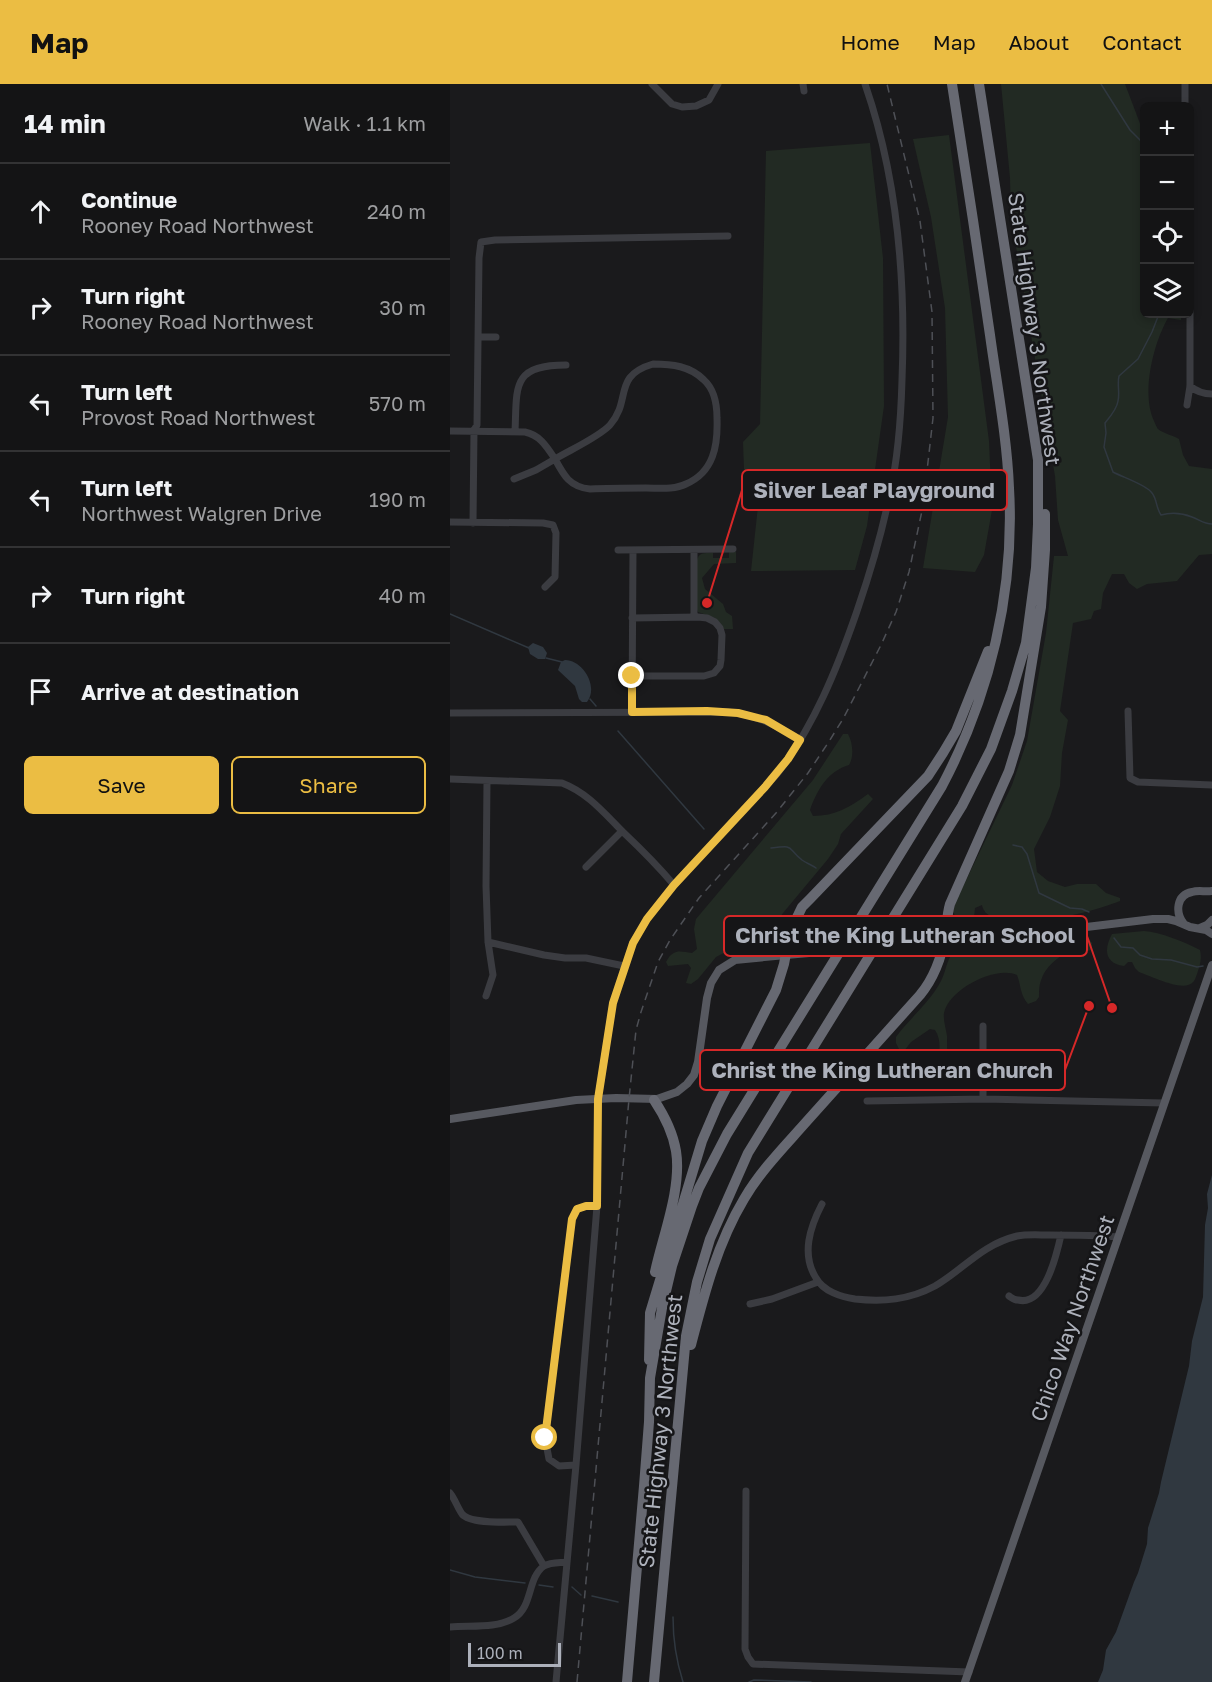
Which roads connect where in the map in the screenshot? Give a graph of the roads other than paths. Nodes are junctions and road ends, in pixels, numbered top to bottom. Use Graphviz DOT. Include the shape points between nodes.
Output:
graph roads {
  1 [pos="652,84"];
  2 [pos="718,84"];
  3 [pos="865,84"];
  4 [pos="952,84"];
  5 [pos="979,84"];
  6 [pos="1185,84"];
  7 [pos="1185,102"];
  8 [pos="728,236"];
  9 [pos="1190,318"];
  10 [pos="496,337"];
  11 [pos="479,338"];
  12 [pos="566,365"];
  13 [pos="1190,386"];
  14 [pos="1212,394"];
  15 [pos="1187,405"];
  16 [pos="450,430"];
  17 [pos="474,430"];
  18 [pos="515,432"];
  19 [pos="555,459"];
  20 [pos="1038,460"];
  21 [pos="514,479"];
  22 [pos="450,522"];
  23 [pos="473,523"];
  24 [pos="733,549"];
  25 [pos="618,550"];
  26 [pos="633,550"];
  27 [pos="694,550"];
  28 [pos="545,587"];
  29 [pos="694,617"];
  30 [pos="1001,617"];
  31 [pos="632,618"];
  32 [pos="632,676"];
  33 [pos="1128,711"];
  34 [pos="450,712"];
  35 [pos="632,712"];
  36 [pos="800,740"];
  37 [pos="450,779"];
  38 [pos="487,781"];
  39 [pos="1212,785"];
  40 [pos="622,831"];
  41 [pos="586,867"];
  42 [pos="674,885"];
  43 [pos="1212,891"];
  44 [pos="1201,892"];
  45 [pos="1180,900"];
  46 [pos="1212,900"];
  47 [pos="1154,919"];
  48 [pos="1212,920"];
  49 [pos="1187,926"];
  50 [pos="1197,928"];
  51 [pos="1212,934"];
  52 [pos="944,941"];
  53 [pos="488,942"];
  54 [pos="786,955"];
  55 [pos="1212,965"];
  56 [pos="624,966"];
  57 [pos="486,996"];
  58 [pos="983,1026"];
  59 [pos="598,1099"];
  60 [pos="983,1099"];
  61 [pos="654,1100"];
  62 [pos="867,1101"];
  63 [pos="1164,1103"];
  64 [pos="450,1119"];
  65 [pos="822,1204"];
  66 [pos="597,1206"];
  67 [pos="1061,1235"];
  68 [pos="1118,1237"];
  69 [pos="818,1282"];
  70 [pos="1009,1296"];
  71 [pos="750,1304"];
  72 [pos="650,1313"];
  73 [pos="650,1378"];
  74 [pos="682,1380"];
  75 [pos="576,1465"];
  76 [pos="746,1491"];
  77 [pos="450,1492"];
  78 [pos="567,1562"];
  79 [pos="544,1566"];
  80 [pos="450,1627"];
  81 [pos="969,1672"];
  82 [pos="556,1682"];
  83 [pos="627,1682"];
  84 [pos="654,1682"];
  85 [pos="965,1682"];
  1 -- 2 [label="street" via="672,104 687,107 708,100"];
  3 -- 36 [label="street" via="898,225 904,333 901,414 891,492 873,563 846,643"];
  4 -- 30 [label="highway, State Highway 3 Northwest" via="1008,466 1010,533"];
  5 -- 20 [label="highway, State Highway 3 Northwest"];
  6 -- 7 [label="street"];
  8 -- 11 [label="street" via="481,242"];
  9 -- 13 [label="street"];
  10 -- 11 [label="street"];
  11 -- 17 [label="street"];
  12 -- 18 [label="street" via="543,366 525,374 517,392"];
  13 -- 14 [label="street" via="1203,394"];
  13 -- 15 [label="street"];
  16 -- 17 [label="street"];
  17 -- 18 [label="street"];
  17 -- 23 [label="street"];
  18 -- 19 [label="street" via="537,437"];
  19 -- 19 [label="street" via="573,485 581,488 676,488 685,484 700,476 716,449 717,413 712,389 683,366 653,364 640,368 629,378 610,426"];
  19 -- 21 [label="street"];
  20 -- 52 [label="highway" via="1046,550 1023,723 1008,771 950,904"];
  20 -- 74 [label="highway, State Highway 3 Northwest" via="1038,546 1026,643 991,749 970,792 748,1153 717,1220 700,1272 686,1336"];
  22 -- 23 [label="street"];
  23 -- 28 [label="street" via="552,525 556,533 555,577"];
  24 -- 27 [label="street"];
  25 -- 26 [label="street"];
  26 -- 27 [label="street"];
  26 -- 31 [label="street"];
  27 -- 29 [label="street"];
  29 -- 31 [label="street"];
  29 -- 32 [label="street" via="711,619 720,628 721,660 714,673"];
  30 -- 54 [label="highway" via="956,731 943,753 918,788 802,907 790,932"];
  30 -- 73 [label="highway, State Highway 3 Northwest" via="983,689 935,799 727,1134 699,1188 672,1266"];
  31 -- 32 [label="street"];
  32 -- 35 [label="street"];
  33 -- 39 [label="street" via="1130,778 1138,782"];
  34 -- 35 [label="street"];
  35 -- 36 [label="street" via="738,713 766,720"];
  36 -- 42 [label="street" via="771,781"];
  37 -- 38 [label="street"];
  38 -- 40 [label="street" via="562,783 584,794"];
  38 -- 53 [label="street"];
  40 -- 41 [label="street"];
  40 -- 42 [label="street"];
  42 -- 56 [label="street" via="647,919"];
  43 -- 44 [label="main road"];
  44 -- 45 [label="main road" via="1189,892"];
  44 -- 46 [label="main road"];
  45 -- 47 [label="main road" via="1175,908"];
  45 -- 49 [label="main road" via="1178,915"];
  47 -- 49 [label="main road"];
  47 -- 52 [label="main road"];
  48 -- 50 [label="main road"];
  49 -- 50 [label="main road"];
  50 -- 51 [label="main road"];
  52 -- 54 [label="main road"];
  52 -- 74 [label="highway" via="937,969 925,989 744,1197 706,1288"];
  53 -- 56 [label="street" via="544,955"];
  53 -- 57 [label="street" via="493,975"];
  54 -- 61 [label="main road" via="735,960 716,974 708,992 694,1076 677,1092"];
  54 -- 72 [label="highway" via="776,990 702,1141"];
  55 -- 63 [label="main road, Chico Way Northwest"];
  56 -- 59 [label="street" via="613,1003"];
  58 -- 60 [label="street"];
  59 -- 61 [label="main road"];
  59 -- 64 [label="main road" via="553,1102"];
  59 -- 66 [label="street"];
  60 -- 62 [label="street"];
  60 -- 63 [label="street"];
  61 -- 72 [label="highway" via="670,1132 678,1166"];
  63 -- 68 [label="main road, Chico Way Northwest"];
  65 -- 69 [label="street" via="809,1237 808,1256"];
  66 -- 75 [label="street"];
  66 -- 75 [label="street" via="577,1209 572,1219 545,1438 549,1460 559,1466"];
  67 -- 68 [label="street"];
  67 -- 69 [label="street" via="1006,1240 984,1250 935,1286 891,1300 848,1298"];
  67 -- 70 [label="street" via="1055,1261 1036,1294 1019,1301"];
  68 -- 81 [label="main road, Chico Way Northwest"];
  69 -- 71 [label="street"];
  72 -- 73 [label="highway"];
  73 -- 83 [label="highway, State Highway 3 Northwest"];
  74 -- 84 [label="highway, State Highway 3 Northwest"];
  75 -- 78 [label="street"];
  76 -- 81 [label="street" via="745,1649 753,1664"];
  77 -- 79 [label="street" via="468,1519 518,1522"];
  78 -- 79 [label="street"];
  78 -- 82 [label="street"];
  79 -- 80 [label="street" via="516,1617 491,1625"];
  81 -- 85 [label="main road, Chico Way Northwest"];
}
